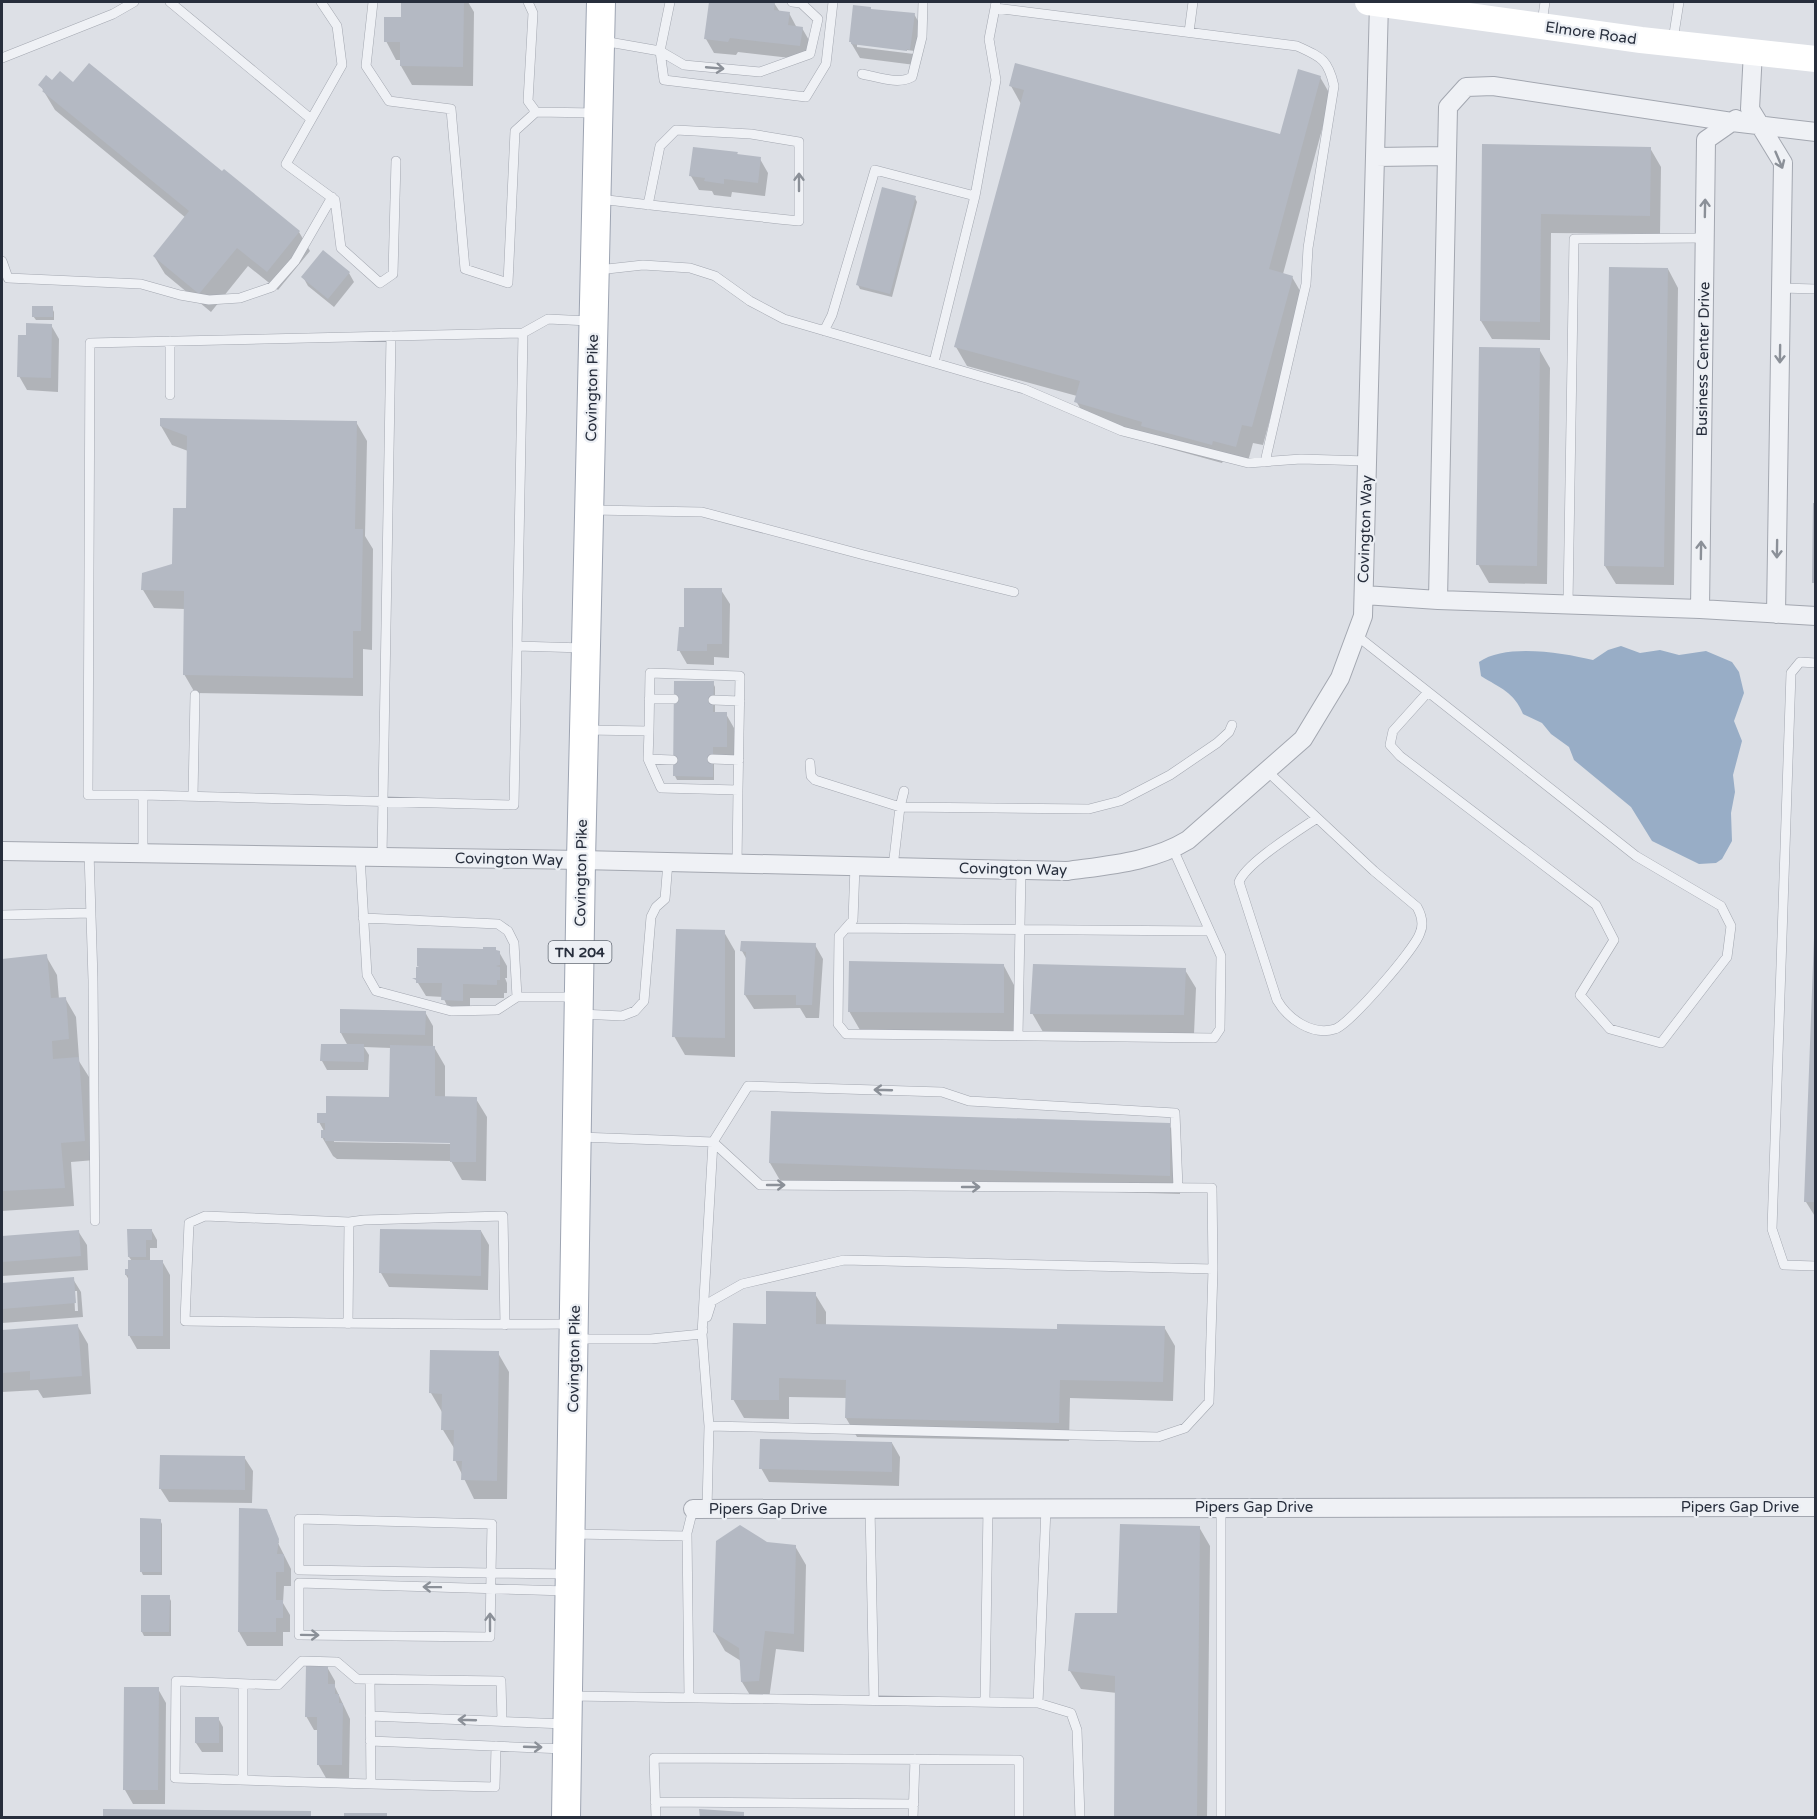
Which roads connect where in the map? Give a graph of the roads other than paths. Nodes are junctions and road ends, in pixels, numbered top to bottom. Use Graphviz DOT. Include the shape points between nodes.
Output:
graph roads {
  1 [pos="134,2"];
  2 [pos="170,2"];
  3 [pos="321,2"];
  4 [pos="373,2"];
  5 [pos="528,2"];
  6 [pos="601,2"];
  7 [pos="670,2"];
  8 [pos="792,2"];
  9 [pos="833,2"];
  10 [pos="923,2"];
  11 [pos="1192,2"];
  12 [pos="1373,2"];
  13 [pos="1679,2"];
  14 [pos="996,5"];
  15 [pos="1544,14"];
  16 [pos="1189,32"];
  17 [pos="600,41"];
  18 [pos="1672,43"];
  19 [pos="660,51"];
  20 [pos="1754,51"];
  21 [pos="2,58"];
  22 [pos="1815,59"];
  23 [pos="862,74"];
  24 [pos="1750,110"];
  25 [pos="536,112"];
  26 [pos="598,113"];
  27 [pos="311,119"];
  28 [pos="1732,122"];
  29 [pos="1760,126"];
  30 [pos="1815,132"];
  31 [pos="1447,156"];
  32 [pos="1375,157"];
  33 [pos="396,161"];
  34 [pos="975,196"];
  35 [pos="332,197"];
  36 [pos="597,199"];
  37 [pos="648,205"];
  38 [pos="1705,238"];
  39 [pos="2,261"];
  40 [pos="596,270"];
  41 [pos="1781,288"];
  42 [pos="1815,289"];
  43 [pos="594,321"];
  44 [pos="824,331"];
  45 [pos="523,333"];
  46 [pos="391,336"];
  47 [pos="170,341"];
  48 [pos="934,362"];
  49 [pos="170,395"];
  50 [pos="1367,461"];
  51 [pos="1265,462"];
  52 [pos="589,510"];
  53 [pos="1014,592"];
  54 [pos="1364,595"];
  55 [pos="1438,600"];
  56 [pos="1568,604"];
  57 [pos="1700,609"];
  58 [pos="1776,614"];
  59 [pos="1815,616"];
  60 [pos="1356,635"];
  61 [pos="517,646"];
  62 [pos="586,649"];
  63 [pos="1815,663"];
  64 [pos="1428,692"];
  65 [pos="195,695"];
  66 [pos="650,699"];
  67 [pos="674,699"];
  68 [pos="713,700"];
  69 [pos="740,701"];
  70 [pos="1232,724"];
  71 [pos="584,730"];
  72 [pos="649,731"];
  73 [pos="648,759"];
  74 [pos="712,759"];
  75 [pos="673,760"];
  76 [pos="739,760"];
  77 [pos="810,763"];
  78 [pos="1267,771"];
  79 [pos="738,790"];
  80 [pos="904,791"];
  81 [pos="143,795"];
  82 [pos="193,796"];
  83 [pos="383,801"];
  84 [pos="900,807"];
  85 [pos="1317,818"];
  86 [pos="1173,849"];
  87 [pos="2,851"];
  88 [pos="90,852"];
  89 [pos="143,853"];
  90 [pos="360,856"];
  91 [pos="382,857"];
  92 [pos="581,860"];
  93 [pos="668,862"];
  94 [pos="737,864"];
  95 [pos="855,866"];
  96 [pos="893,867"];
  97 [pos="1021,870"];
  98 [pos="91,913"];
  99 [pos="2,915"];
  100 [pos="363,918"];
  101 [pos="846,928"];
  102 [pos="1020,929"];
  103 [pos="1209,930"];
  104 [pos="517,997"];
  105 [pos="579,1006"];
  106 [pos="1018,1036"];
  107 [pos="577,1137"];
  108 [pos="713,1142"];
  109 [pos="1178,1188"];
  110 [pos="94,1221"];
  111 [pos="349,1222"];
  112 [pos="1815,1266"];
  113 [pos="1213,1269"];
  114 [pos="348,1323"];
  115 [pos="505,1325"];
  116 [pos="574,1332"];
  117 [pos="702,1334"];
  118 [pos="709,1426"];
  119 [pos="1221,1507"];
  120 [pos="1815,1507"];
  121 [pos="870,1508"];
  122 [pos="988,1508"];
  123 [pos="1046,1508"];
  124 [pos="700,1509"];
  125 [pos="571,1534"];
  126 [pos="687,1536"];
  127 [pos="299,1570"];
  128 [pos="491,1573"];
  129 [pos="570,1582"];
  130 [pos="298,1583"];
  131 [pos="490,1588"];
  132 [pos="370,1680"];
  133 [pos="243,1684"];
  134 [pos="568,1696"];
  135 [pos="689,1698"];
  136 [pos="874,1700"];
  137 [pos="985,1702"];
  138 [pos="1038,1702"];
  139 [pos="370,1716"];
  140 [pos="502,1721"];
  141 [pos="568,1736"];
  142 [pos="370,1741"];
  143 [pos="496,1746"];
  144 [pos="915,1759"];
  145 [pos="243,1780"];
  146 [pos="371,1784"];
  147 [pos="655,1802"];
  148 [pos="914,1804"];
  149 [pos="566,1818"];
  150 [pos="656,1818"];
  151 [pos="914,1818"];
  152 [pos="1019,1818"];
  153 [pos="1080,1818"];
  154 [pos="1221,1818"];
  1 -- 21 [label="lane"];
  2 -- 27 [label="lane"];
  3 -- 27 [label="lane" via="337,26 342,65"];
  4 -- 25 [label="lane" via="366,66 389,101 451,110 465,270 508,284 515,131"];
  5 -- 25 [label="lane" via="533,13 528,101"];
  6 -- 17 [label="main road, Covington Pike / TN 204"];
  7 -- 19 [label="lane"];
  19 -- 8 [label="lane, one-way" via="684,65 760,72 810,54 818,19 801,3"];
  9 -- 19 [label="lane" via="826,64 806,97 664,80"];
  10 -- 23 [label="lane" via="922,37 912,77 896,80"];
  11 -- 16 [label="lane"];
  12 -- 15 [label="street, Elmore Road"];
  12 -- 32 [label="street, Covington Way"];
  13 -- 18 [label="lane"];
  14 -- 16 [label="lane"];
  14 -- 34 [label="lane" via="989,39 996,80"];
  15 -- 18 [label="street, Elmore Road"];
  16 -- 51 [label="lane" via="1297,46 1325,60 1334,86 1308,248 1306,284"];
  17 -- 19 [label="lane"];
  17 -- 26 [label="main road, Covington Pike / TN 204"];
  18 -- 20 [label="street, Elmore Road"];
  20 -- 22 [label="street, Elmore Road"];
  20 -- 24 [label="street"];
  24 -- 28 [label="street, Business Center Drive"];
  24 -- 29 [label="street"];
  25 -- 26 [label="lane"];
  26 -- 36 [label="main road, Covington Pike / TN 204"];
  27 -- 35 [label="lane" via="286,164"];
  28 -- 29 [label="street"];
  28 -- 31 [label="street" via="1493,86 1466,87 1448,107"];
  38 -- 28 [label="street, Business Center Drive, one-way" via="1706,140"];
  29 -- 30 [label="street"];
  29 -- 41 [label="street, one-way" via="1783,163"];
  31 -- 32 [label="street"];
  31 -- 55 [label="street"];
  32 -- 50 [label="street, Covington Way"];
  33 -- 35 [label="lane" via="393,274 380,283 341,248 336,200"];
  34 -- 44 [label="lane" via="875,170"];
  34 -- 48 [label="lane"];
  35 -- 39 [label="lane" via="296,261 272,287 240,298 209,300 141,284 9,279"];
  36 -- 37 [label="lane"];
  36 -- 40 [label="main road, Covington Pike / TN 204"];
  37 -- 37 [label="lane, one-way" via="799,221 799,142 751,134 676,130 660,146"];
  38 -- 56 [label="lane" via="1574,239"];
  57 -- 38 [label="street, Business Center Drive, one-way"];
  40 -- 43 [label="main road, Covington Pike / TN 204"];
  40 -- 44 [label="lane" via="690,268 715,276 784,319"];
  41 -- 42 [label="lane"];
  41 -- 58 [label="street, one-way"];
  43 -- 45 [label="lane" via="548,320"];
  43 -- 52 [label="main road, Covington Pike / TN 204"];
  44 -- 48 [label="lane"];
  45 -- 46 [label="lane"];
  45 -- 61 [label="lane"];
  46 -- 47 [label="lane"];
  46 -- 83 [label="lane"];
  47 -- 49 [label="lane"];
  47 -- 81 [label="lane" via="90,343 88,795"];
  48 -- 51 [label="lane" via="1024,389 1122,431 1248,463"];
  50 -- 51 [label="lane"];
  50 -- 54 [label="street, Covington Way"];
  52 -- 53 [label="lane" via="702,512"];
  52 -- 62 [label="main road, Covington Pike / TN 204"];
  54 -- 55 [label="street"];
  54 -- 60 [label="street, Covington Way" via="1363,616"];
  55 -- 56 [label="street"];
  56 -- 57 [label="street"];
  57 -- 58 [label="street"];
  58 -- 59 [label="street"];
  60 -- 64 [label="lane"];
  60 -- 78 [label="street, Covington Way" via="1340,678 1303,739"];
  61 -- 62 [label="lane"];
  61 -- 83 [label="lane" via="514,805"];
  62 -- 71 [label="main road, Covington Pike / TN 204"];
  63 -- 112 [label="lane" via="1800,662 1791,673 1772,1229 1784,1265"];
  64 -- 64 [label="lane" via="1636,856 1721,906 1731,926 1727,957 1660,1043 1610,1029 1580,995 1614,940 1596,905 1390,745 1393,731"];
  65 -- 82 [label="lane"];
  66 -- 67 [label="lane"];
  66 -- 69 [label="lane" via="650,673 740,676"];
  66 -- 72 [label="lane"];
  68 -- 69 [label="lane"];
  69 -- 76 [label="lane"];
  70 -- 84 [label="lane" via="1217,742 1170,775 1120,801 1089,809"];
  71 -- 72 [label="lane"];
  71 -- 92 [label="main road, Covington Pike / TN 204"];
  72 -- 73 [label="lane"];
  73 -- 75 [label="lane"];
  73 -- 79 [label="lane" via="662,788"];
  74 -- 76 [label="lane"];
  76 -- 79 [label="lane"];
  77 -- 84 [label="lane" via="815,780"];
  78 -- 85 [label="lane"];
  78 -- 86 [label="street, Covington Way"];
  79 -- 94 [label="lane"];
  80 -- 84 [label="lane"];
  81 -- 82 [label="lane"];
  81 -- 89 [label="lane"];
  82 -- 83 [label="lane"];
  83 -- 91 [label="lane"];
  84 -- 96 [label="lane"];
  85 -- 85 [label="lane" via="1417,907 1422,924 1417,940 1388,977 1340,1027 1326,1030 1296,1021 1277,1000 1239,882 1252,865"];
  86 -- 97 [label="street, Covington Way" via="1136,861 1067,871"];
  86 -- 103 [label="lane"];
  87 -- 88 [label="street, Covington Way"];
  88 -- 89 [label="street, Covington Way"];
  88 -- 98 [label="lane"];
  89 -- 90 [label="street, Covington Way"];
  90 -- 91 [label="street, Covington Way"];
  90 -- 100 [label="lane"];
  91 -- 92 [label="street, Covington Way"];
  92 -- 93 [label="street, Covington Way"];
  92 -- 105 [label="main road, Covington Pike / TN 204"];
  93 -- 94 [label="street, Covington Way"];
  93 -- 105 [label="lane" via="665,898 651,918 644,1001 635,1011 622,1016"];
  94 -- 95 [label="street, Covington Way"];
  95 -- 96 [label="street, Covington Way"];
  95 -- 101 [label="lane" via="853,920"];
  96 -- 97 [label="street, Covington Way"];
  97 -- 102 [label="lane"];
  98 -- 99 [label="lane"];
  98 -- 110 [label="lane"];
  100 -- 104 [label="lane" via="498,924 508,931 514,943"];
  100 -- 104 [label="lane" via="367,975 376,991 451,1011 497,1010"];
  101 -- 102 [label="lane"];
  101 -- 106 [label="lane" via="839,936 838,1024 846,1034"];
  102 -- 103 [label="lane"];
  102 -- 106 [label="lane"];
  103 -- 106 [label="lane" via="1221,956 1220,1029 1214,1038"];
  104 -- 105 [label="lane"];
  105 -- 107 [label="main road, Covington Pike / TN 204"];
  107 -- 108 [label="lane"];
  107 -- 116 [label="main road, Covington Pike / TN 204"];
  108 -- 109 [label="lane, one-way" via="760,1185"];
  109 -- 108 [label="lane, one-way" via="1175,1113 969,1101 942,1092 748,1086"];
  108 -- 117 [label="lane"];
  109 -- 113 [label="lane" via="1212,1188"];
  111 -- 114 [label="lane"];
  111 -- 114 [label="lane" via="205,1216 189,1223 186,1321"];
  111 -- 115 [label="lane" via="503,1216"];
  113 -- 117 [label="lane" via="844,1260 742,1284 712,1300"];
  113 -- 118 [label="lane" via="1209,1402 1185,1428 1158,1437"];
  114 -- 115 [label="lane"];
  115 -- 116 [label="lane"];
  116 -- 117 [label="lane" via="651,1339"];
  116 -- 125 [label="main road, Covington Pike / TN 204"];
  117 -- 118 [label="lane"];
  118 -- 124 [label="lane"];
  119 -- 120 [label="street, Pipers Gap Drive"];
  119 -- 123 [label="street, Pipers Gap Drive"];
  119 -- 154 [label="lane"];
  121 -- 122 [label="street, Pipers Gap Drive"];
  121 -- 124 [label="street, Pipers Gap Drive"];
  121 -- 136 [label="lane"];
  122 -- 123 [label="street, Pipers Gap Drive"];
  122 -- 137 [label="lane"];
  123 -- 138 [label="lane"];
  124 -- 126 [label="lane"];
  125 -- 126 [label="lane"];
  125 -- 129 [label="main road, Covington Pike / TN 204"];
  126 -- 135 [label="lane"];
  127 -- 128 [label="lane"];
  127 -- 128 [label="lane" via="298,1519 492,1524"];
  127 -- 130 [label="lane"];
  128 -- 129 [label="lane"];
  128 -- 131 [label="lane"];
  129 -- 131 [label="lane"];
  129 -- 134 [label="main road, Covington Pike / TN 204"];
  131 -- 130 [label="lane, one-way"];
  130 -- 131 [label="lane, one-way" via="299,1635 490,1637"];
  132 -- 133 [label="lane" via="357,1679 336,1662 302,1661 278,1685"];
  132 -- 139 [label="lane"];
  132 -- 140 [label="lane" via="501,1681"];
  133 -- 145 [label="lane"];
  133 -- 145 [label="lane" via="176,1681 175,1778"];
  134 -- 135 [label="lane"];
  134 -- 141 [label="main road, Covington Pike / TN 204"];
  135 -- 136 [label="lane"];
  136 -- 137 [label="lane"];
  137 -- 138 [label="lane"];
  138 -- 153 [label="lane" via="1071,1713 1077,1730"];
  140 -- 139 [label="lane, one-way"];
  139 -- 142 [label="lane"];
  140 -- 141 [label="lane"];
  143 -- 141 [label="lane, one-way"];
  141 -- 149 [label="main road, Covington Pike / TN 204"];
  142 -- 143 [label="lane"];
  142 -- 146 [label="lane"];
  143 -- 146 [label="lane" via="495,1787"];
  144 -- 147 [label="lane" via="654,1758"];
  144 -- 148 [label="lane"];
  144 -- 152 [label="lane" via="1019,1760"];
  145 -- 146 [label="lane"];
  147 -- 148 [label="lane"];
  147 -- 150 [label="lane"];
  148 -- 151 [label="lane"];
}
